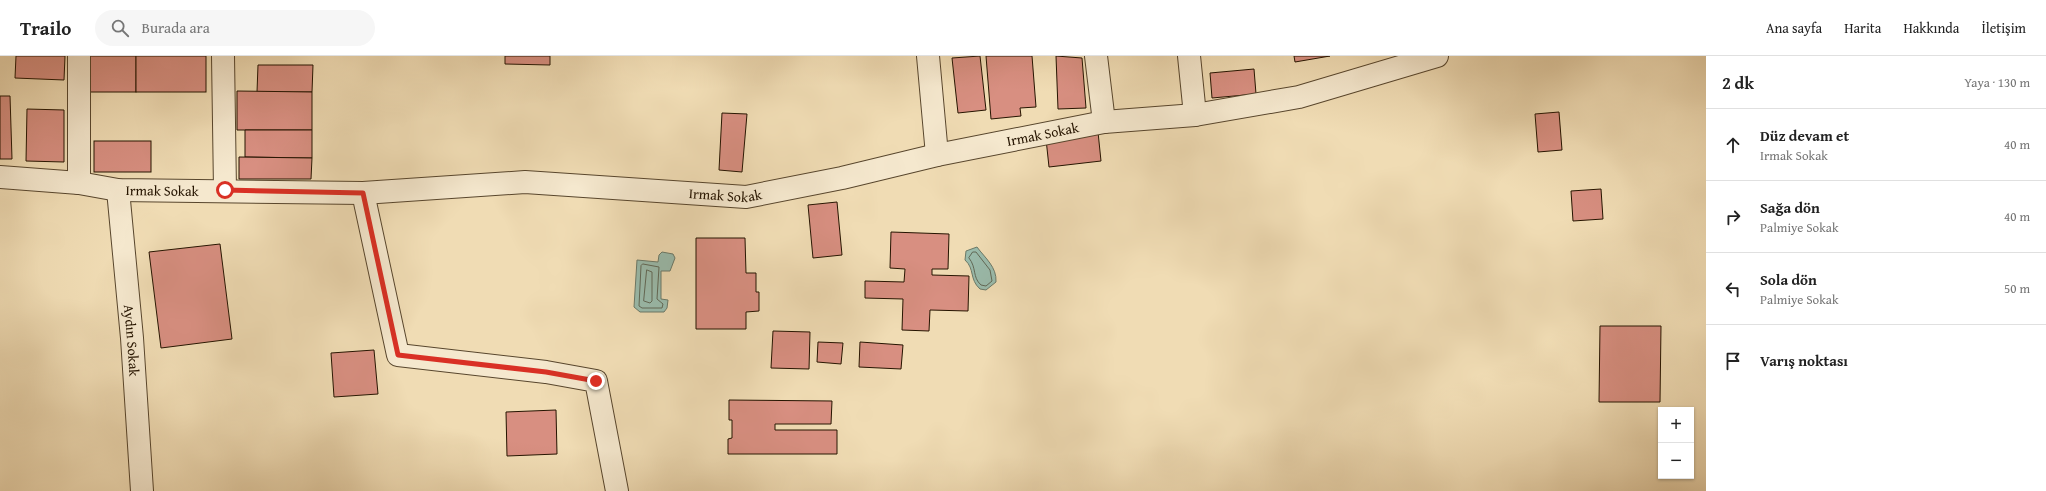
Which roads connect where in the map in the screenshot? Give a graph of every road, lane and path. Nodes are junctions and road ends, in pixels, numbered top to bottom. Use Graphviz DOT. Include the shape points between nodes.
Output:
graph roads {
  1 [pos="79,56"];
  2 [pos="223,56"];
  3 [pos="928,56"];
  4 [pos="1096,56"];
  5 [pos="1189,56"];
  6 [pos="1437,56"];
  7 [pos="1196,115"];
  8 [pos="1104,122"];
  9 [pos="937,155"];
  10 [pos="0,177"];
  11 [pos="79,183"];
  12 [pos="118,190"];
  13 [pos="225,190"];
  14 [pos="363,193"];
  15 [pos="142,491"];
  16 [pos="617,491"];
  1 -- 11 [label="street"];
  2 -- 13 [label="street"];
  3 -- 9 [label="street"];
  4 -- 8 [label="street"];
  5 -- 7 [label="street"];
  6 -- 7 [label="street, Irmak Sokak" via="1299,97"];
  7 -- 8 [label="street, Irmak Sokak"];
  8 -- 9 [label="street, Irmak Sokak"];
  9 -- 14 [label="street, Irmak Sokak" via="842,178 746,197 525,182"];
  10 -- 11 [label="street, Irmak Sokak"];
  11 -- 12 [label="street, Irmak Sokak"];
  12 -- 13 [label="street, Irmak Sokak"];
  12 -- 15 [label="street, Aydın Sokak" via="132,338"];
  13 -- 14 [label="street, Irmak Sokak"];
  14 -- 16 [label="street" via="398,355 546,372 596,381"];
}
